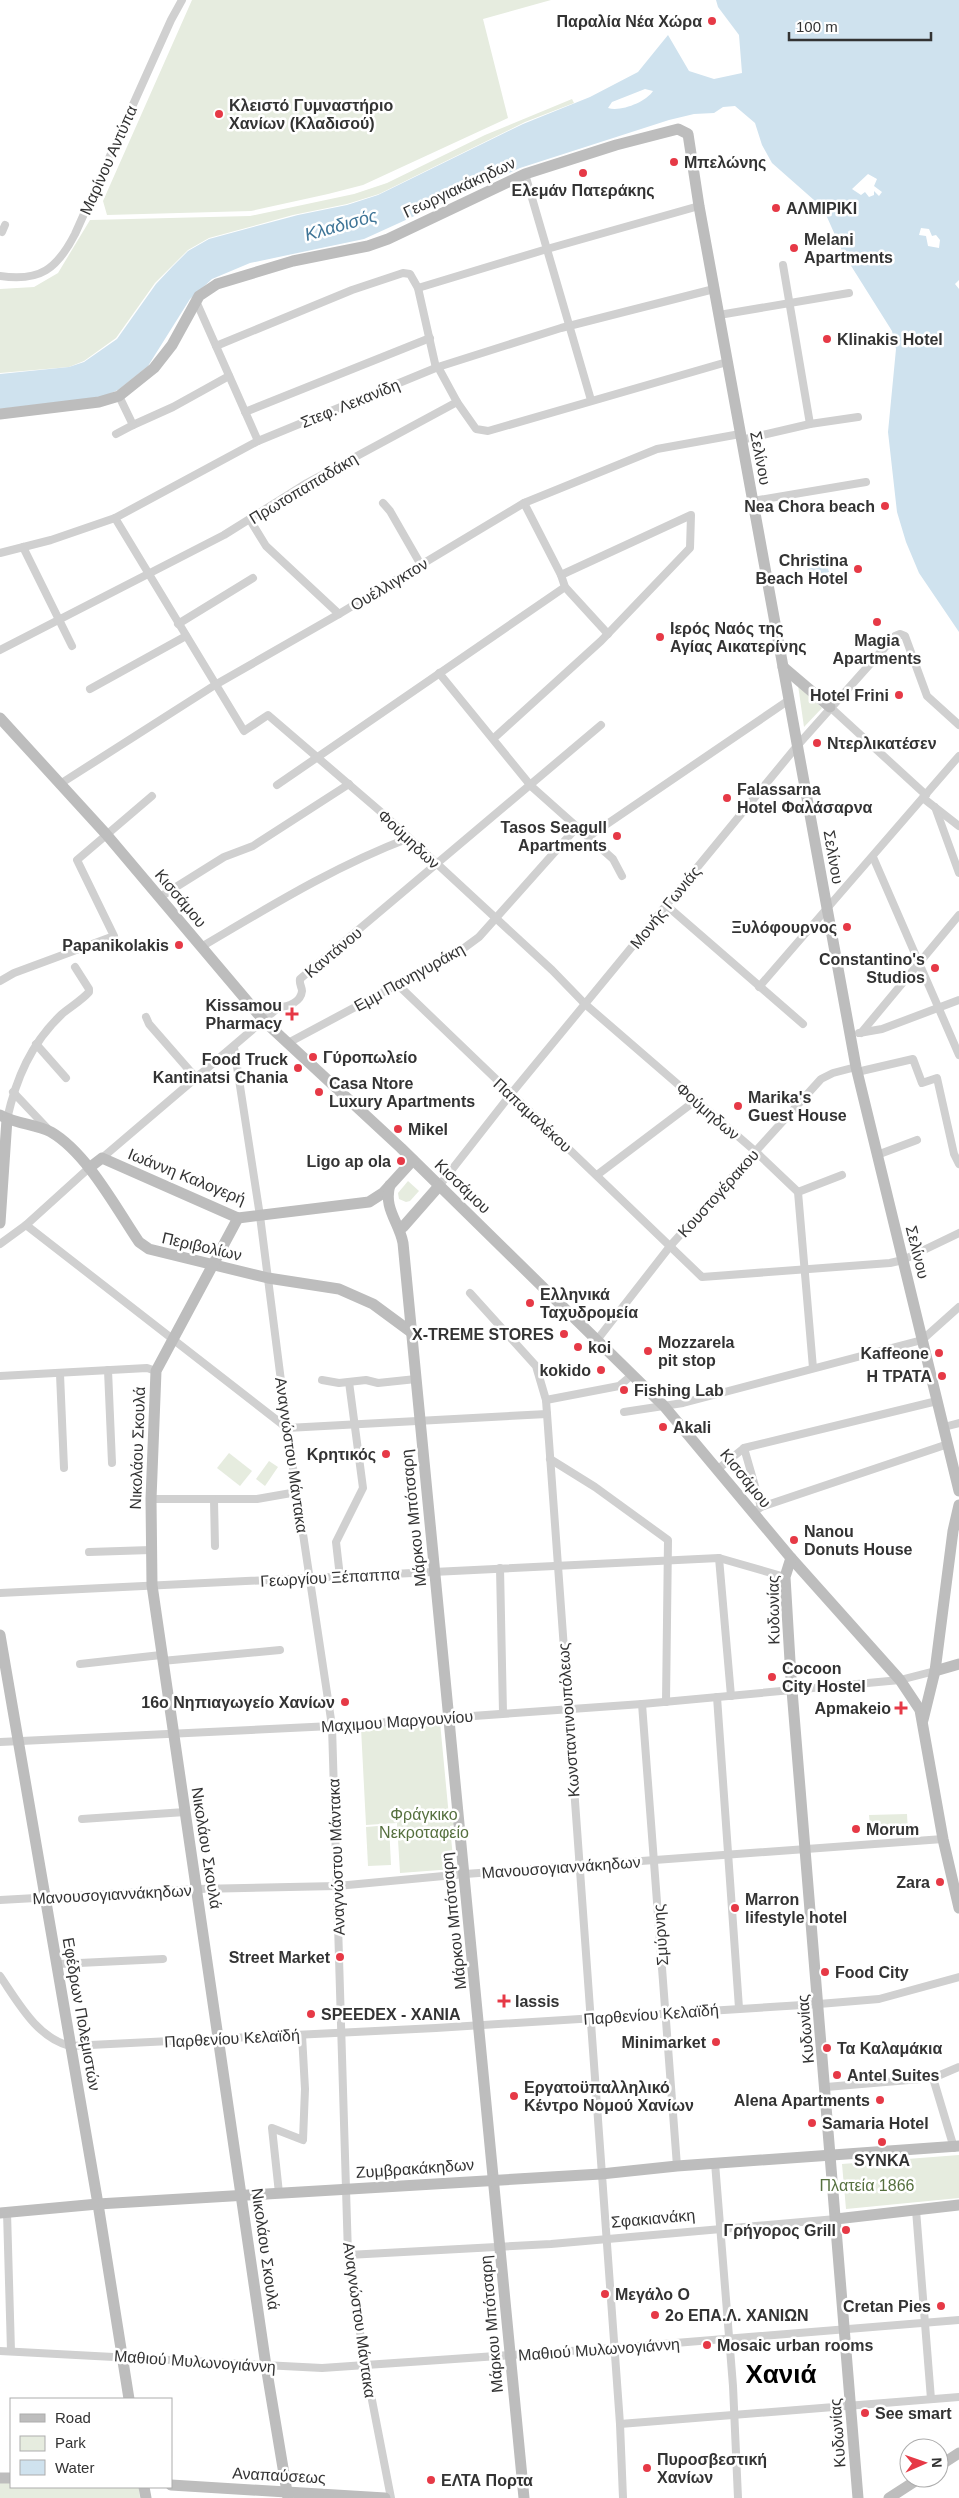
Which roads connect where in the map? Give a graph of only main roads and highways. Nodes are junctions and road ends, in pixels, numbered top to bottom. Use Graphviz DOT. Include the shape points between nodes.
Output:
graph roads {
  1 [pos="688,134"];
  2 [pos="0,414"];
  3 [pos="783,666"];
  4 [pos="830,708"];
  5 [pos="0,718"];
  6 [pos="4,1117"];
  7 [pos="413,1160"];
  8 [pos="89,1168"];
  9 [pos="390,1185"];
  10 [pos="439,1186"];
  11 [pos="368,1202"];
  12 [pos="388,1202"];
  13 [pos="238,1218"];
  14 [pos="0,1223"];
  15 [pos="403,1227"];
  16 [pos="404,1251"];
  17 [pos="214,1265"];
  18 [pos="411,1332"];
  19 [pos="955,1460"];
  20 [pos="959,1491"];
  21 [pos="959,1505"];
  22 [pos="791,1558"];
  23 [pos="954,1560"];
  24 [pos="0,1635"];
  25 [pos="959,1664"];
  26 [pos="935,1671"];
  27 [pos="922,1720"];
  28 [pos="957,1895"];
  29 [pos="959,1908"];
  30 [pos="956,2147"];
  31 [pos="832,2156"];
  32 [pos="494,2180"];
  33 [pos="242,2197"];
  34 [pos="98,2204"];
  35 [pos="959,2206"];
  36 [pos="4,2212"];
  37 [pos="836,2219"];
  38 [pos="129,2398"];
  39 [pos="172,2485"];
  40 [pos="904,2488"];
  41 [pos="287,2495"];
  42 [pos="385,2498"];
  43 [pos="524,2498"];
  44 [pos="858,2498"];
  45 [pos="889,2498"];
  1 -- 2 [label="main road, Γεωργιακάκηδων" via="678,129 652,134 525,174 388,239 293,261 217,284 196,301 172,345 154,368 119,396 99,402"];
  1 -- 3 [label="main road, Σελίνου"];
  3 -- 4 [label="main road"];
  3 -- 19 [label="main road, Σελίνου" via="827,910 855,1034 856,1070 937,1401"];
  5 -- 7 [label="main road, Κισσάμου" via="106,834 264,1021"];
  6 -- 8 [label="main road, Περιβολίων" via="50,1132"];
  6 -- 14 [label="main road"];
  7 -- 9 [label="main road, Ιωάννη Καλογερή"];
  7 -- 10 [label="main road, Κισσάμου"];
  8 -- 13 [label="main road, Ιωάννη Καλογερή" via="102,1158"];
  8 -- 17 [label="main road, Περιβολίων" via="140,1242 149,1249"];
  9 -- 11 [label="main road, Ιωάννη Καλογερή"];
  9 -- 12 [label="main road"];
  10 -- 15 [label="main road"];
  10 -- 22 [label="main road, Κισσάμου" via="664,1406 757,1510"];
  11 -- 12 [label="main road"];
  11 -- 13 [label="main road, Ιωάννη Καλογερή"];
  12 -- 15 [label="main road, Μάρκου Μπότσαρη" via="399,1211"];
  12 -- 16 [label="main road, Μάρκου Μπότσαρη" via="402,1236"];
  13 -- 17 [label="main road, Νικολάου Σκουλά"];
  15 -- 16 [label="main road, Μάρκου Μπότσαρη"];
  16 -- 18 [label="main road, Μάρκου Μπότσαρη"];
  17 -- 18 [label="main road, Περιβολίων" via="355,1294 386,1312"];
  17 -- 33 [label="main road, Νικολάου Σκουλά" via="156,1371 151,1499 152,1585"];
  18 -- 32 [label="main road, Μάρκου Μπότσαρη"];
  19 -- 20 [label="main road, Σελίνου"];
  21 -- 23 [label="main road"];
  22 -- 27 [label="main road, Κισσάμου" via="900,1680"];
  22 -- 31 [label="main road, Κυδωνίας" via="785,1577 792,1689"];
  23 -- 26 [label="main road"];
  24 -- 34 [label="main road, Εφέδρων Πολεμιστών"];
  25 -- 26 [label="main road"];
  26 -- 27 [label="main road"];
  27 -- 28 [label="main road" via="943,1839"];
  28 -- 29 [label="main road"];
  30 -- 31 [label="main road, Ζυμβρακάκηδων"];
  31 -- 32 [label="main road, Ζυμβρακάκηδων"];
  31 -- 37 [label="main road, Κυδωνίας"];
  32 -- 33 [label="main road, Ζυμβρακάκηδων"];
  32 -- 43 [label="main road, Μάρκου Μπότσαρη"];
  33 -- 34 [label="main road, Ζυμβρακάκηδων"];
  33 -- 41 [label="main road, Νικολάου Σκουλά"];
  34 -- 36 [label="main road, Ζυμβρακάκηδων"];
  34 -- 38 [label="main road, Εφέδρων Πολεμιστών"];
  35 -- 37 [label="main road, Σφακιανάκη"];
  37 -- 44 [label="main road, Κυδωνίας"];
  39 -- 41 [label="main road, Αναπαύσεως"];
  40 -- 45 [label="main road"];
  41 -- 42 [label="main road, Αναπαύσεως"];
}
